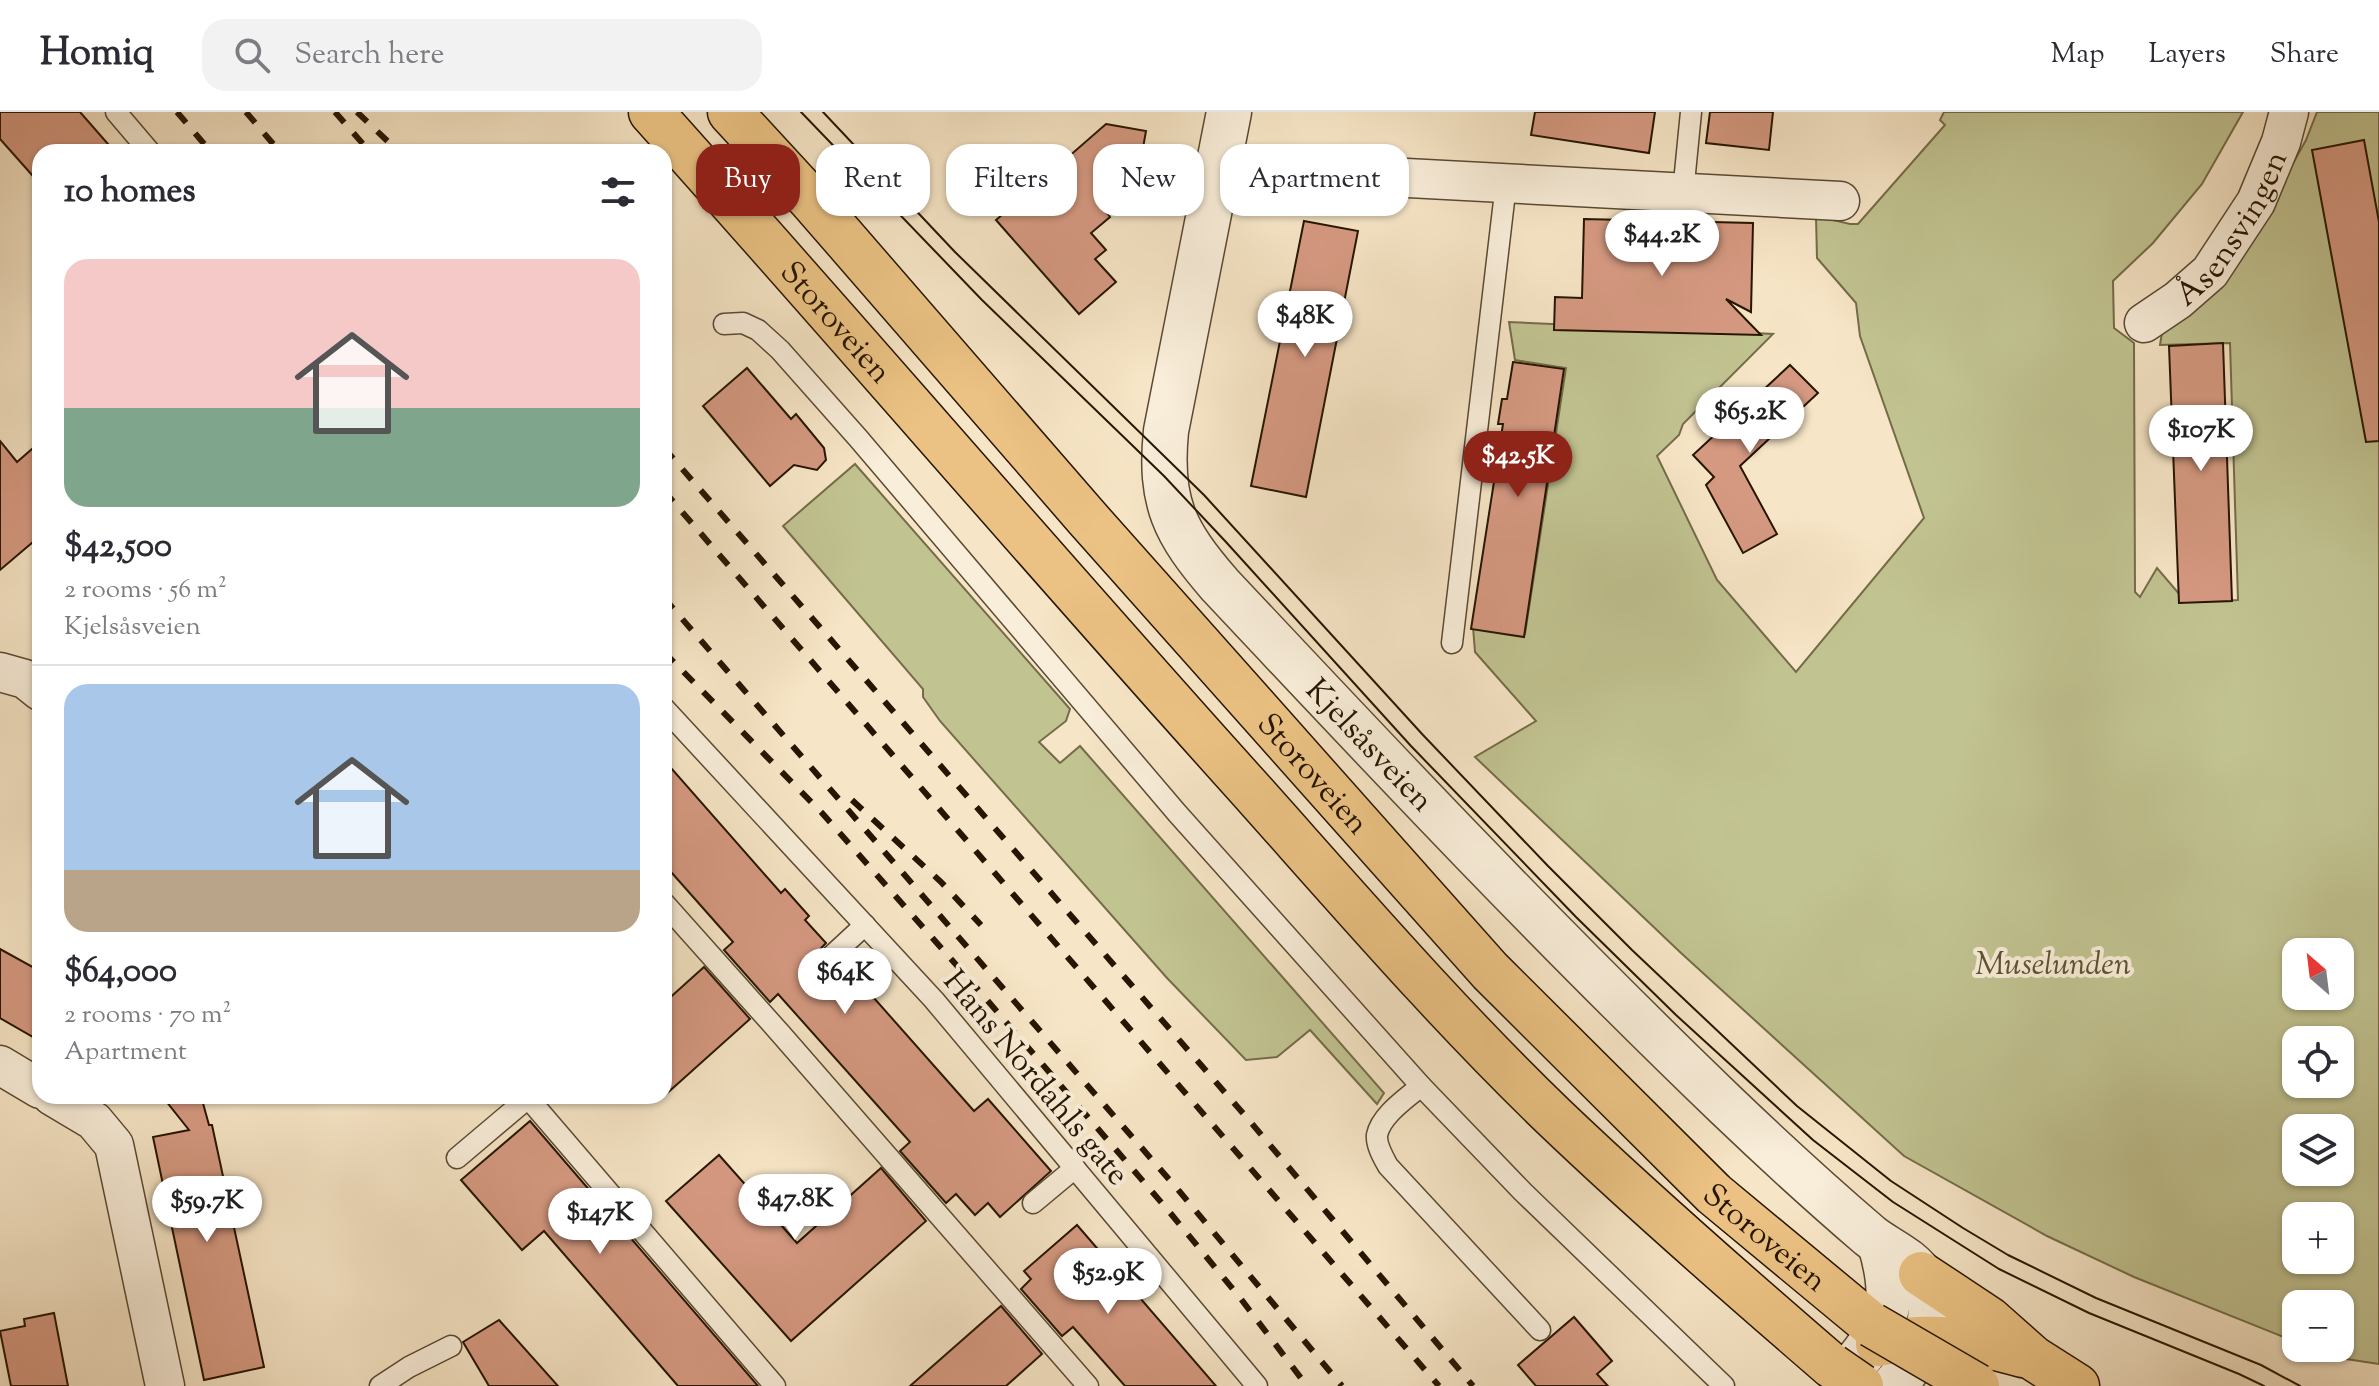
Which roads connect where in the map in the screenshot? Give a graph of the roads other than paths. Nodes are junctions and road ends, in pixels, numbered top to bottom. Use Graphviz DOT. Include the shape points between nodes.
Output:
graph roads {
  1 [pos="116,112"];
  2 [pos="651,112"];
  3 [pos="730,112"];
  4 [pos="1229,112"];
  5 [pos="1691,112"];
  6 [pos="2289,112"];
  7 [pos="143,144"];
  8 [pos="1219,168"];
  9 [pos="1506,184"];
  10 [pos="1683,193"];
  11 [pos="1840,201"];
  12 [pos="2144,323"];
  13 [pos="724,324"];
  14 [pos="1452,643"];
  15 [pos="0,672"];
  16 [pos="32,685"];
  17 [pos="672,717"];
  18 [pos="672,912"];
  19 [pos="865,925"];
  20 [pos="824,963"];
  21 [pos="0,1065"];
  22 [pos="32,1084"];
  23 [pos="1421,1086"];
  24 [pos="65,1104"];
  25 [pos="521,1104"];
  26 [pos="533,1104"];
  27 [pos="457,1158"];
  28 [pos="1075,1168"];
  29 [pos="1033,1203"];
  30 [pos="1880,1244"];
  31 [pos="1921,1274"];
  32 [pos="1540,1330"];
  33 [pos="1926,1338"];
  34 [pos="451,1346"];
  35 [pos="2033,1358"];
  36 [pos="1854,1366"];
  37 [pos="165,1386"];
  38 [pos="380,1386"];
  39 [pos="775,1386"];
  40 [pos="1088,1386"];
  41 [pos="1257,1386"];
  42 [pos="1724,1386"];
  43 [pos="1894,1386"];
  44 [pos="1947,1386"];
  45 [pos="1977,1386"];
  46 [pos="2077,1386"];
  1 -- 7 [label="lane"];
  2 -- 36 [label="highway, Storoveien" via="1448,1009 1683,1238"];
  3 -- 36 [label="highway, Storoveien" via="1490,971 1714,1194"];
  4 -- 8 [label="street, Kjelsåsveien"];
  5 -- 10 [label="lane"];
  6 -- 12 [label="street, Åsensvingen" via="2256,202 2210,272"];
  8 -- 9 [label="street"];
  8 -- 30 [label="street, Kjelsåsveien" via="1166,431 1166,494 1180,531 1220,585 1452,832 1752,1130"];
  9 -- 10 [label="street"];
  9 -- 14 [label="lane"];
  10 -- 11 [label="street"];
  13 -- 23 [label="lane, Storoveien" via="743,323 780,350 1167,801"];
  15 -- 16 [label="street"];
  17 -- 19 [label="lane, Hans Nordahls gate"];
  18 -- 40 [label="lane"];
  19 -- 20 [label="lane"];
  19 -- 28 [label="lane, Hans Nordahls gate"];
  21 -- 22 [label="street"];
  23 -- 32 [label="lane" via="1384,1121 1377,1136 1381,1153"];
  23 -- 42 [label="lane, Storoveien"];
  24 -- 37 [label="street" via="94,1121 114,1145"];
  25 -- 27 [label="lane"];
  26 -- 39 [label="lane"];
  28 -- 29 [label="lane"];
  28 -- 41 [label="lane, Hans Nordahls gate"];
  30 -- 31 [label="street, Kjelsåsveien"];
  30 -- 36 [label="street" via="1890,1299 1886,1316"];
  31 -- 33 [label="street" via="1931,1307"];
  31 -- 35 [label="highway" via="1989,1319"];
  33 -- 35 [label="highway" via="1979,1342"];
  33 -- 36 [label="highway" via="1900,1340"];
  33 -- 43 [label="street"];
  34 -- 38 [label="lane"];
  35 -- 46 [label="highway"];
  36 -- 44 [label="highway, Storoveien, bridge"];
  36 -- 45 [label="highway, bridge"];
}
